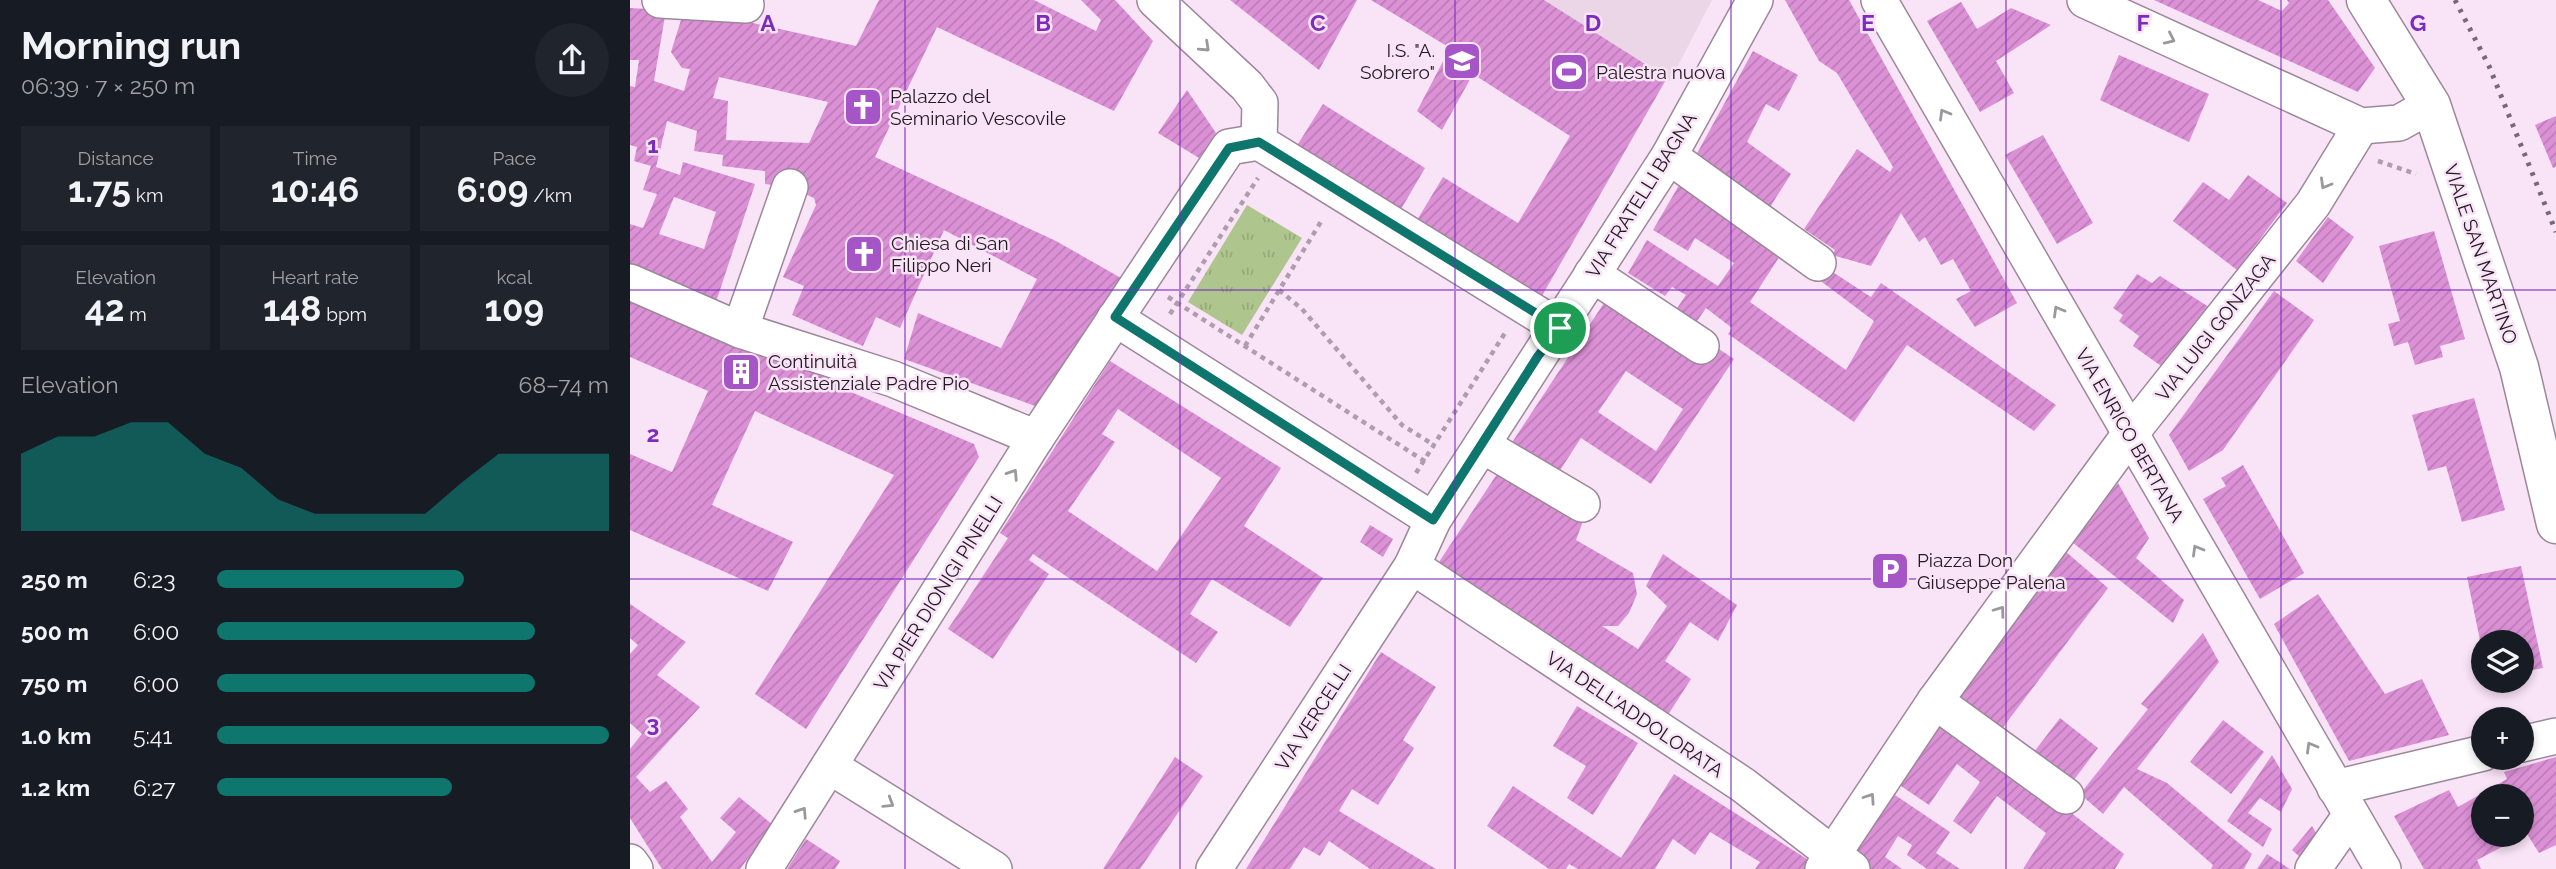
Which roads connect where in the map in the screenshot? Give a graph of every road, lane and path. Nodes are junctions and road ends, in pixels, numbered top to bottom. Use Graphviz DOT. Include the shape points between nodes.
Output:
graph roads {
  1 [pos="660,0"];
  2 [pos="1155,0"];
  3 [pos="1755,0"];
  4 [pos="1879,0"];
  5 [pos="2085,0"];
  6 [pos="2366,0"];
  7 [pos="746,5"];
  8 [pos="2431,105"];
  9 [pos="2361,126"];
  10 [pos="1267,147"];
  11 [pos="1669,156"];
  12 [pos="790,187"];
  13 [pos="1322,219"];
  14 [pos="1818,263"];
  15 [pos="1592,274"];
  16 [pos="1140,279"];
  17 [pos="630,282"];
  18 [pos="1279,290"];
  19 [pos="1178,303"];
  20 [pos="1522,305"];
  21 [pos="1115,317"];
  22 [pos="1560,328"];
  23 [pos="740,330"];
  24 [pos="1153,342"];
  25 [pos="1245,346"];
  26 [pos="1701,346"];
  27 [pos="2130,434"];
  28 [pos="1036,438"];
  29 [pos="1434,445"];
  30 [pos="1482,445"];
  31 [pos="1424,461"];
  32 [pos="1460,482"];
  33 [pos="1399,498"];
  34 [pos="1582,504"];
  35 [pos="1433,520"];
  36 [pos="2556,524"];
  37 [pos="1412,566"];
  38 [pos="1935,701"];
  39 [pos="2556,736"];
  40 [pos="2534,741"];
  41 [pos="2471,757"];
  42 [pos="831,767"];
  43 [pos="2066,796"];
  44 [pos="2343,801"];
  45 [pos="630,862"];
  46 [pos="1836,864"];
  47 [pos="635,869"];
  48 [pos="764,869"];
  49 [pos="994,869"];
  50 [pos="1214,869"];
  51 [pos="2313,869"];
  52 [pos="2383,869"];
  1 -- 7 [label="street"];
  2 -- 10 [label="street, one-way" via="1260,103"];
  3 -- 11 [label="street, VIA FRATELLI BAGNA"];
  27 -- 4 [label="street, VIA ENRICO BERTANA, one-way"];
  5 -- 9 [label="street, one-way"];
  6 -- 8 [label="main road, VIALE SAN MARTINO"];
  8 -- 9 [label="street" via="2399,123"];
  8 -- 36 [label="main road, VIALE SAN MARTINO" via="2519,367"];
  9 -- 27 [label="street, VIA LUIGI GONZAGA, one-way" via="2314,204"];
  10 -- 16 [label="street, VIA PIER DIONIGI PINELLI" via="1229,148"];
  10 -- 19 [label="path"];
  10 -- 20 [label="street"];
  11 -- 14 [label="street"];
  11 -- 15 [label="street, VIA FRATELLI BAGNA"];
  12 -- 23 [label="street"];
  13 -- 18 [label="path"];
  15 -- 22 [label="street, VIA FRATELLI BAGNA"];
  15 -- 26 [label="street"];
  16 -- 19 [label="path"];
  16 -- 21 [label="street, VIA PIER DIONIGI PINELLI"];
  17 -- 23 [label="street"];
  18 -- 25 [label="path"];
  18 -- 29 [label="path" via="1302,309 1402,425"];
  19 -- 24 [label="path"];
  19 -- 25 [label="path"];
  20 -- 22 [label="street"];
  20 -- 29 [label="path"];
  21 -- 24 [label="street"];
  21 -- 28 [label="street, VIA PIER DIONIGI PINELLI"];
  22 -- 30 [label="street, VIA FRATELLI BAGNA"];
  23 -- 28 [label="street" via="893,379"];
  24 -- 33 [label="street"];
  25 -- 31 [label="path"];
  38 -- 27 [label="street, VIA LUIGI GONZAGA, one-way"];
  44 -- 27 [label="street, VIA ENRICO BERTANA, one-way"];
  42 -- 28 [label="street, VIA PIER DIONIGI PINELLI, one-way"];
  29 -- 31 [label="path"];
  30 -- 32 [label="street, VIA FRATELLI BAGNA"];
  30 -- 34 [label="street"];
  31 -- 32 [label="path"];
  31 -- 33 [label="path"];
  32 -- 35 [label="street, VIA FRATELLI BAGNA"];
  33 -- 35 [label="street"];
  35 -- 37 [label="street, VIA FRATELLI BAGNA"];
  37 -- 46 [label="street, VIA DELL'ADDOLORATA" via="1743,785"];
  37 -- 50 [label="street, VIA VERCELLI"];
  38 -- 43 [label="street"];
  46 -- 38 [label="street, VIA LUIGI GONZAGA, one-way"];
  39 -- 40 [label="street"];
  41 -- 44 [label="street"];
  48 -- 42 [label="street, VIA PIER DIONIGI PINELLI, one-way"];
  42 -- 49 [label="street, one-way"];
  44 -- 51 [label="street"];
  44 -- 52 [label="street, VIA ENRICO BERTANA"];
  45 -- 47 [label="street"];
}
